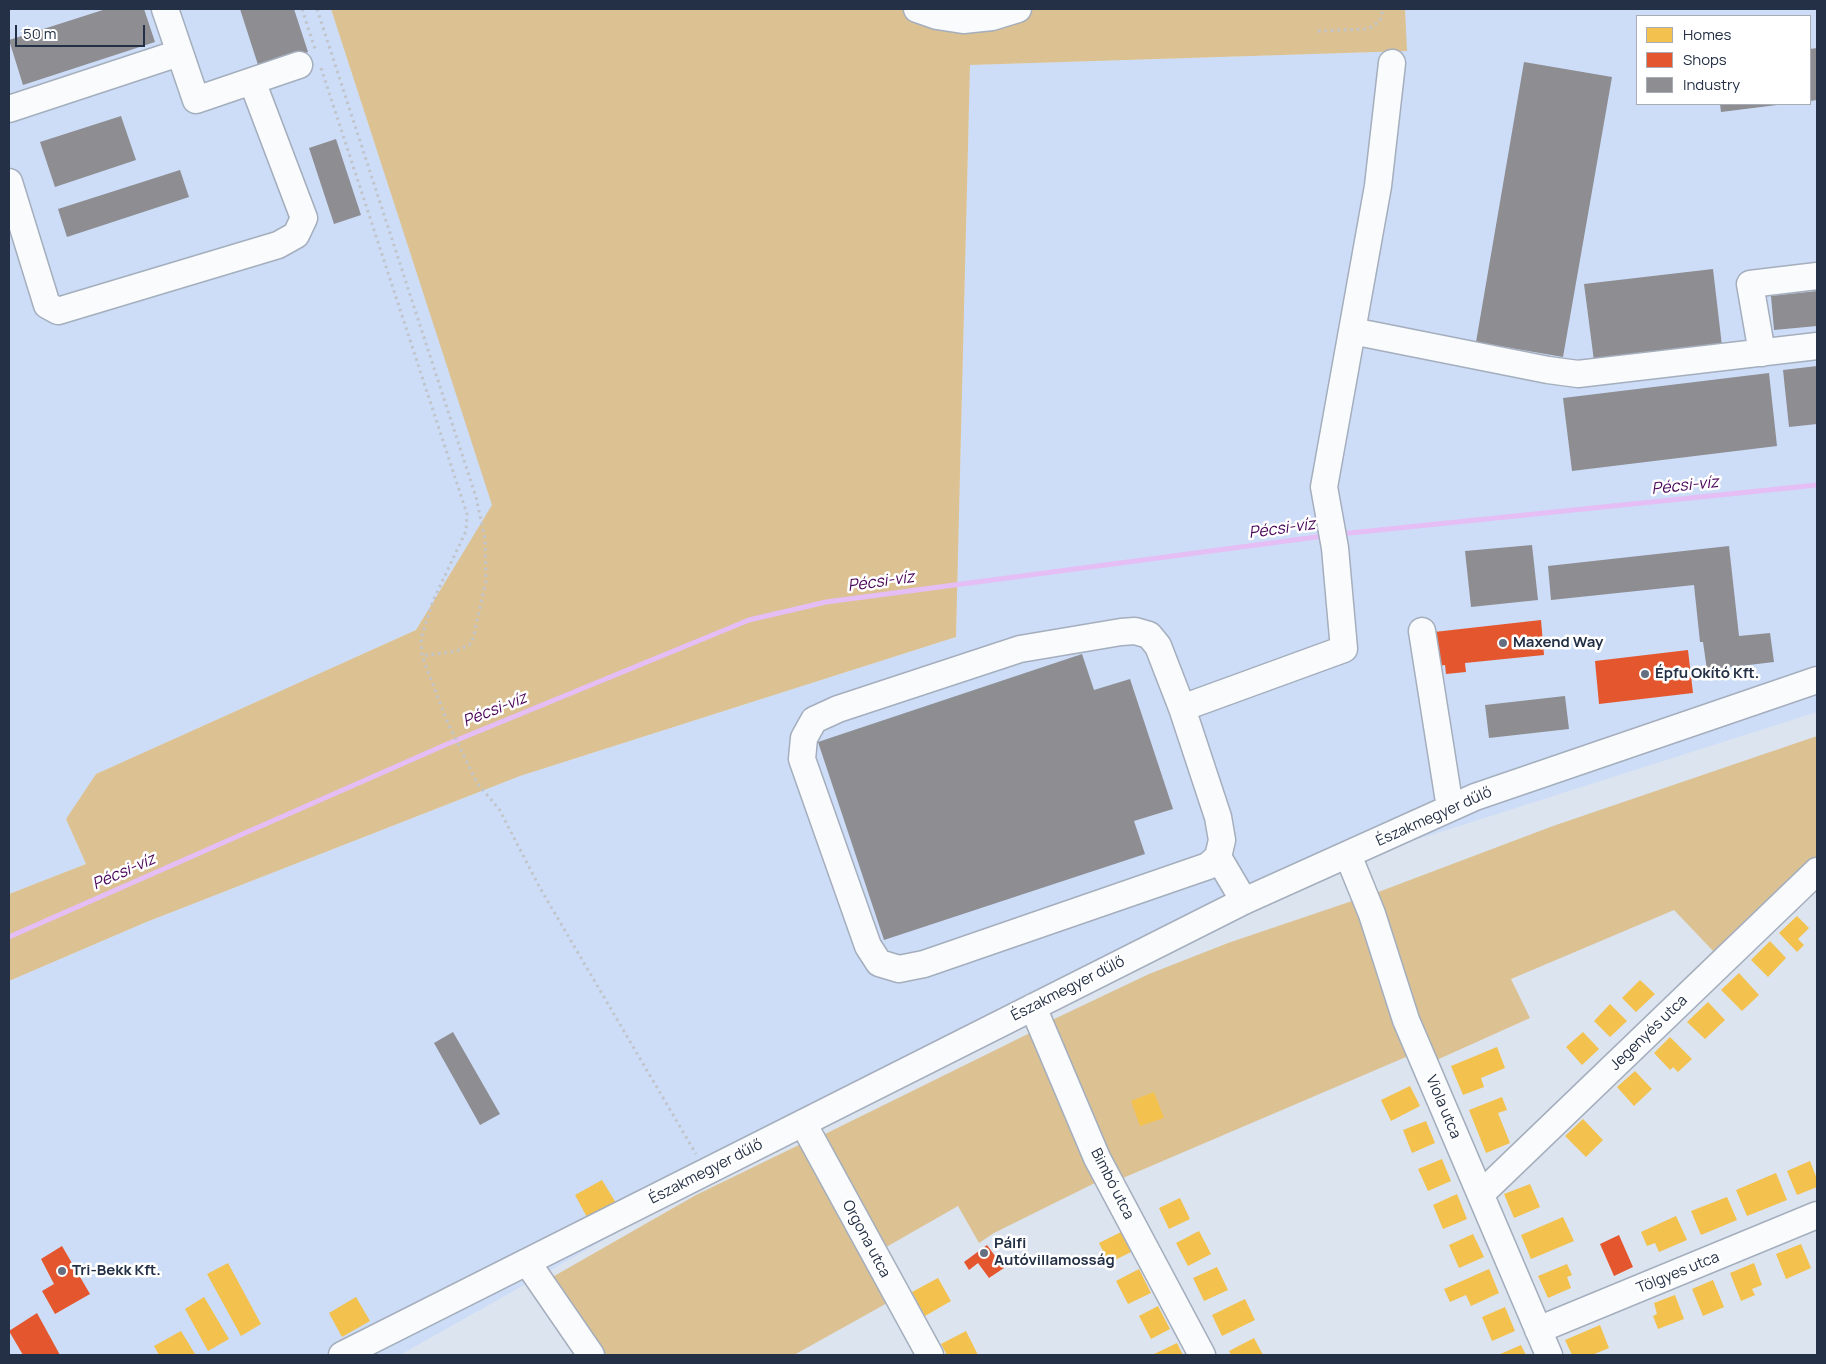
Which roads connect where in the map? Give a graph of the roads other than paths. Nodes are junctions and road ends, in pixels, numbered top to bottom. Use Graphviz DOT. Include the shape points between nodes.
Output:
graph roads {
  1 [pos="165,9"];
  2 [pos="917,9"];
  3 [pos="1018,9"];
  4 [pos="179,53"];
  5 [pos="312,61"];
  6 [pos="1392,63"];
  7 [pos="252,81"];
  8 [pos="9,109"];
  9 [pos="9,182"];
  10 [pos="1817,276"];
  11 [pos="1352,331"];
  12 [pos="1817,346"];
  13 [pos="1762,353"];
  14 [pos="1422,631"];
  15 [pos="1817,680"];
  16 [pos="1182,708"];
  17 [pos="1450,808"];
  18 [pos="1348,855"];
  19 [pos="1218,857"];
  20 [pos="1817,871"];
  21 [pos="1244,901"];
  22 [pos="1033,1007"];
  23 [pos="803,1123"];
  24 [pos="1480,1194"];
  25 [pos="1817,1215"];
  26 [pos="528,1262"];
  27 [pos="1538,1330"];
  28 [pos="342,1355"];
  29 [pos="591,1355"];
  30 [pos="930,1355"];
  31 [pos="1202,1355"];
  32 [pos="1549,1355"];
  1 -- 4 [label="street"];
  2 -- 3 [label="street" via="963,20 992,18"];
  4 -- 7 [label="street" via="196,100"];
  4 -- 8 [label="street"];
  5 -- 7 [label="street"];
  6 -- 11 [label="street" via="1378,186"];
  7 -- 9 [label="street" via="304,218 296,235 278,245 58,311 47,305"];
  10 -- 13 [label="street" via="1750,284"];
  11 -- 13 [label="street" via="1578,374"];
  11 -- 16 [label="street" via="1324,487 1335,548 1344,649"];
  12 -- 13 [label="street"];
  14 -- 17 [label="street"];
  15 -- 17 [label="street, Északmegyer dűlő" via="1475,796"];
  16 -- 19 [label="street" via="1218,817 1222,840"];
  16 -- 19 [label="street" via="1158,646 1149,635 1136,631 1103,634 1020,648 838,709 814,720 804,738 802,759 868,946 879,963 899,969 924,964 1196,871"];
  17 -- 18 [label="street, Északmegyer dűlő"];
  18 -- 21 [label="street, Északmegyer dűlő"];
  18 -- 24 [label="street, Viola utca" via="1372,914 1406,1020"];
  19 -- 21 [label="street"];
  20 -- 24 [label="street, Jegenyés utca"];
  21 -- 22 [label="street, Északmegyer dűlő"];
  22 -- 23 [label="street, Északmegyer dűlő"];
  22 -- 31 [label="street, Bimbó utca" via="1097,1158"];
  23 -- 26 [label="street, Északmegyer dűlő"];
  23 -- 30 [label="street, Orgona utca"];
  24 -- 27 [label="street, Viola utca"];
  25 -- 27 [label="street, Tölgyes utca"];
  26 -- 28 [label="street, Északmegyer dűlő"];
  26 -- 29 [label="street"];
  27 -- 32 [label="street, Viola utca"];
}
